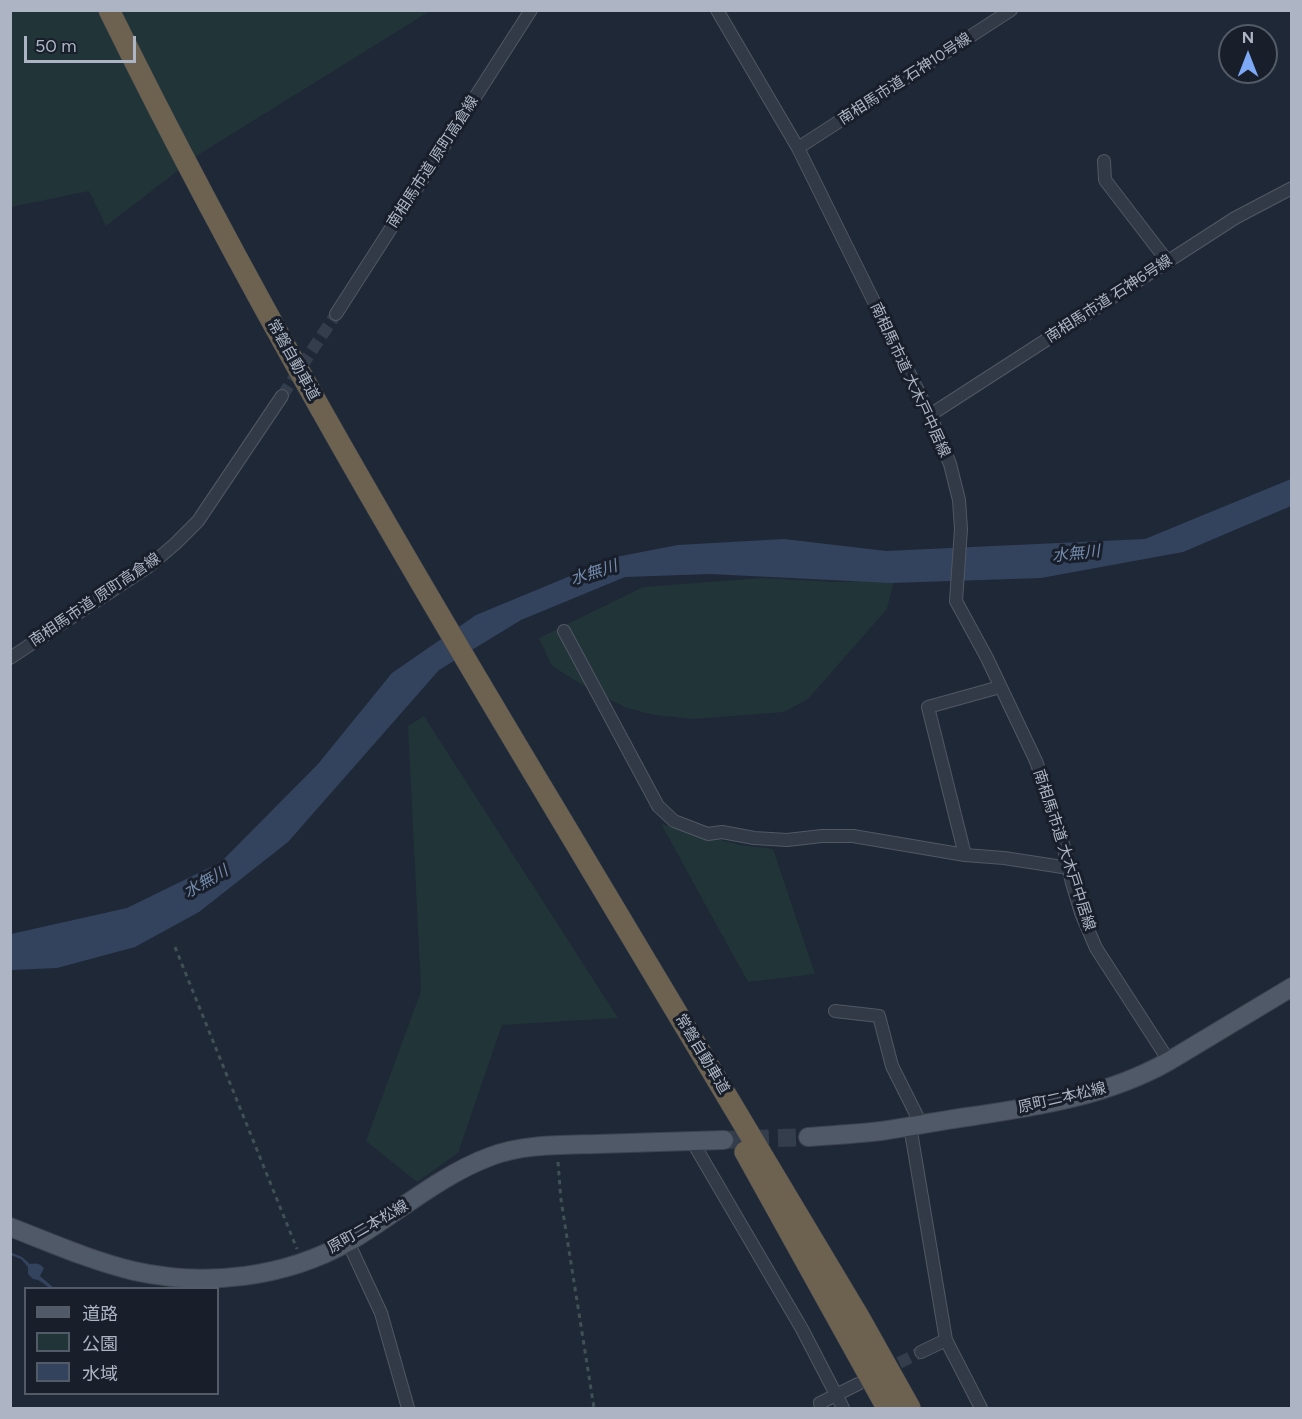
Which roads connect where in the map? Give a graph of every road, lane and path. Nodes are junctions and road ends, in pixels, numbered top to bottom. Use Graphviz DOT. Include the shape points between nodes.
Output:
graph roads {
  1 [pos="110,10"];
  2 [pos="531,10"];
  3 [pos="717,10"];
  4 [pos="1011,10"];
  5 [pos="798,148"];
  6 [pos="1104,161"];
  7 [pos="1292,188"];
  8 [pos="1167,262"];
  9 [pos="336,314"];
  10 [pos="282,396"];
  11 [pos="930,415"];
  12 [pos="564,631"];
  13 [pos="10,658"];
  14 [pos="1000,687"];
  15 [pos="491,702"];
  16 [pos="965,855"];
  17 [pos="1069,868"];
  18 [pos="175,947"];
  19 [pos="1292,987"];
  20 [pos="835,1011"];
  21 [pos="1169,1061"];
  22 [pos="916,1125"];
  23 [pos="807,1137"];
  24 [pos="724,1140"];
  25 [pos="692,1141"];
  26 [pos="556,1145"];
  27 [pos="10,1227"];
  28 [pos="348,1242"];
  29 [pos="302,1262"];
  30 [pos="946,1340"];
  31 [pos="921,1352"];
  32 [pos="858,1384"];
  33 [pos="836,1395"];
  34 [pos="408,1408"];
  35 [pos="594,1408"];
  36 [pos="821,1408"];
  37 [pos="843,1408"];
  38 [pos="887,1408"];
  39 [pos="910,1408"];
  40 [pos="981,1408"];
  1 -- 15 [label="highway, 常磐自動車道" via="168,130 317,404"];
  2 -- 9 [label="street, 南相馬市道 原町高倉線"];
  3 -- 5 [label="street, 南相馬市道 大木戸中居線"];
  4 -- 5 [label="street, 南相馬市道 石神10号線"];
  5 -- 11 [label="street, 南相馬市道 大木戸中居線"];
  6 -- 8 [label="street" via="1105,180"];
  7 -- 8 [label="street, 南相馬市道 石神6号線" via="1235,218"];
  8 -- 11 [label="street, 南相馬市道 石神6号線"];
  10 -- 13 [label="street, 南相馬市道 原町高倉線" via="198,521 175,544 148,567"];
  11 -- 14 [label="street, 南相馬市道 大木戸中居線" via="959,500 956,601"];
  12 -- 16 [label="street" via="658,806 674,821 708,834 722,832 787,840 853,836"];
  14 -- 16 [label="street" via="928,707"];
  14 -- 17 [label="street, 南相馬市道 大木戸中居線" via="1049,795"];
  15 -- 38 [label="highway, 常磐自動車道"];
  15 -- 39 [label="highway, 常磐自動車道"];
  16 -- 17 [label="street"];
  17 -- 21 [label="street, 南相馬市道 大木戸中居線" via="1081,913 1096,948"];
  18 -- 29 [label="path"];
  19 -- 21 [label="main road, 原町二本松線"];
  20 -- 22 [label="street" via="879,1016 892,1066"];
  21 -- 22 [label="main road, 原町二本松線" via="1125,1082 1066,1099"];
  22 -- 23 [label="main road, 原町二本松線"];
  22 -- 30 [label="street"];
  24 -- 25 [label="main road, 原町二本松線"];
  25 -- 26 [label="main road, 原町二本松線"];
  25 -- 33 [label="street"];
  26 -- 28 [label="main road, 原町二本松線" via="491,1156 463,1169"];
  26 -- 35 [label="path"];
  27 -- 29 [label="main road, 原町二本松線" via="134,1271 174,1278 221,1279"];
  28 -- 29 [label="main road, 原町二本松線"];
  28 -- 34 [label="street" via="381,1313"];
  30 -- 31 [label="street"];
  30 -- 40 [label="street"];
  32 -- 33 [label="street"];
  33 -- 36 [label="street" via="820,1403"];
  33 -- 37 [label="street"];
}
